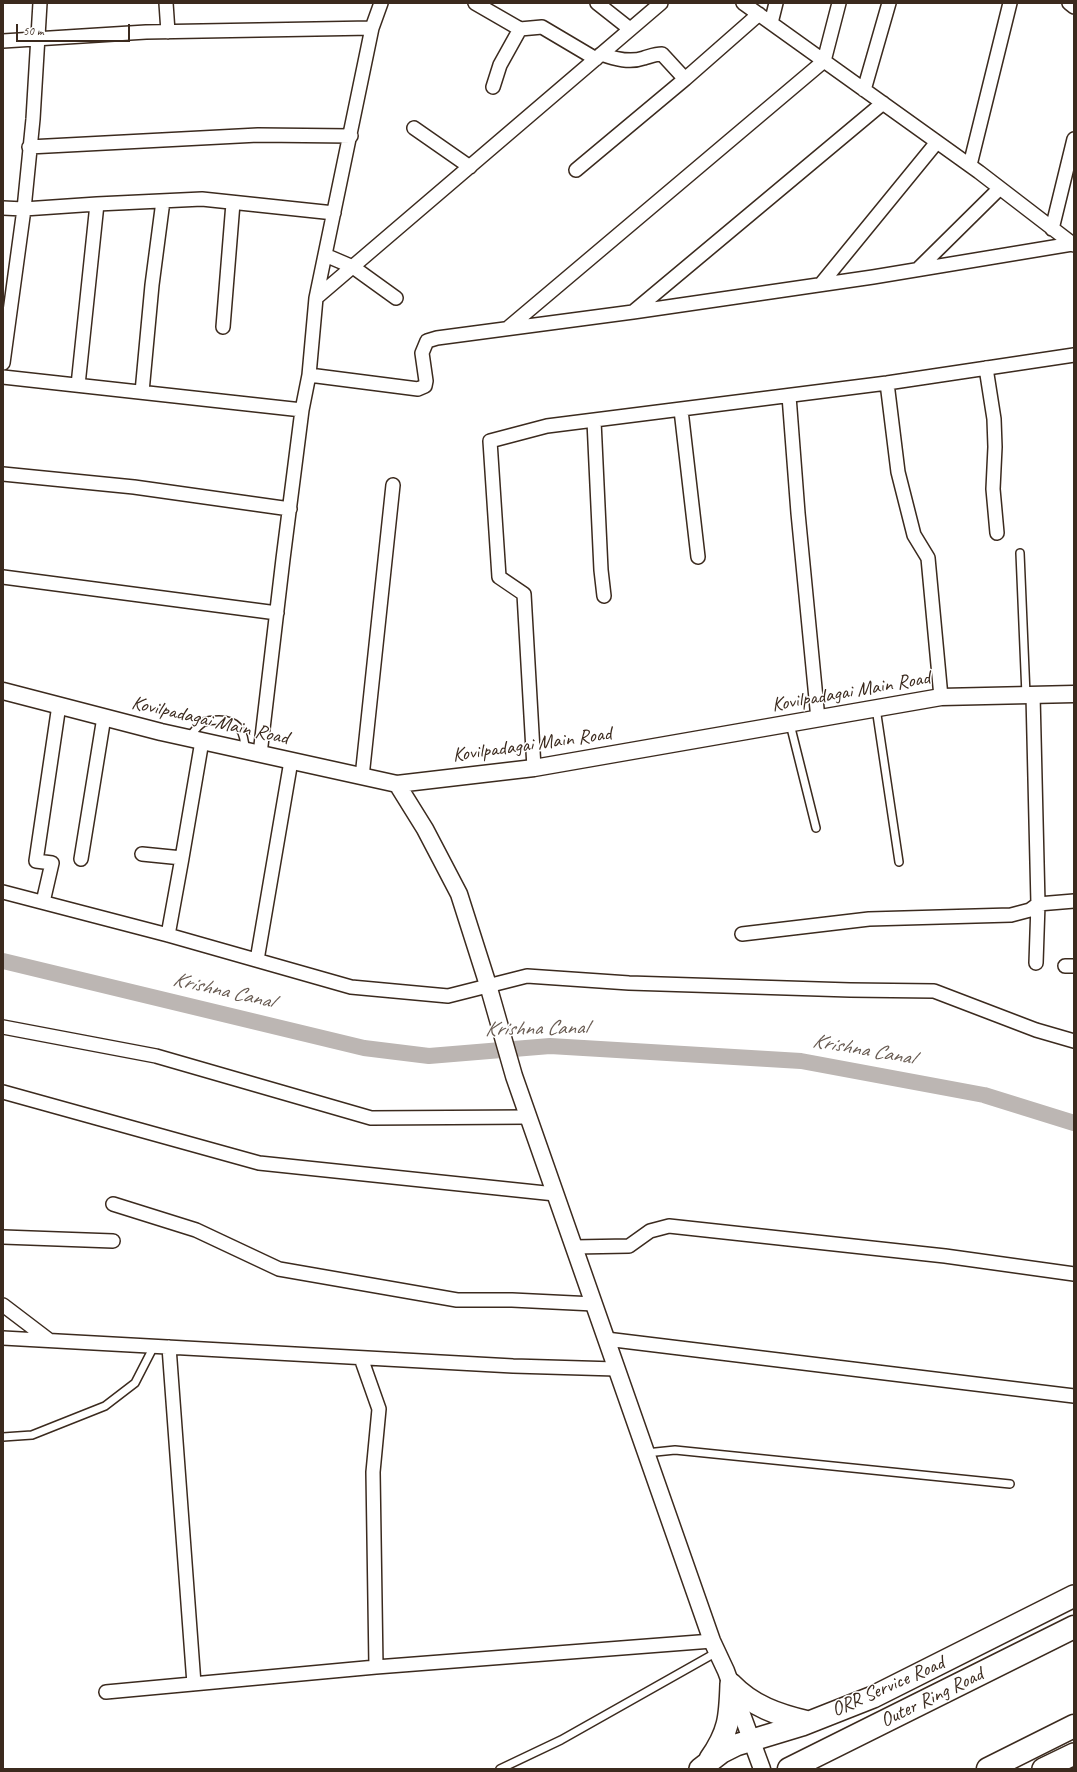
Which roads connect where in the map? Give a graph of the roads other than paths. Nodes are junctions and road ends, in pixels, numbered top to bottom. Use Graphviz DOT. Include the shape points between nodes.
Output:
graph roads {
  1 [pos="40,3"];
  2 [pos="166,3"];
  3 [pos="382,3"];
  4 [pos="475,3"];
  5 [pos="598,3"];
  6 [pos="661,3"];
  7 [pos="744,3"];
  8 [pos="776,3"];
  9 [pos="839,3"];
  10 [pos="889,3"];
  11 [pos="1010,3"];
  12 [pos="1070,3"];
  13 [pos="1074,7"];
  14 [pos="759,14"];
  15 [pos="771,23"];
  16 [pos="372,28"];
  17 [pos="520,29"];
  18 [pos="630,29"];
  19 [pos="168,32"];
  20 [pos="38,40"];
  21 [pos="3,41"];
  22 [pos="598,56"];
  23 [pos="824,60"];
  24 [pos="685,80"];
  25 [pos="493,87"];
  26 [pos="864,90"];
  27 [pos="883,103"];
  28 [pos="414,128"];
  29 [pos="351,136"];
  30 [pos="1074,139"];
  31 [pos="937,142"];
  32 [pos="29,147"];
  33 [pos="970,165"];
  34 [pos="470,167"];
  35 [pos="576,170"];
  36 [pos="1000,188"];
  37 [pos="163,201"];
  38 [pos="232,203"];
  39 [pos="97,204"];
  40 [pos="3,208"];
  41 [pos="24,209"];
  42 [pos="334,213"];
  43 [pos="1052,229"];
  44 [pos="1073,245"];
  45 [pos="325,255"];
  46 [pos="353,267"];
  47 [pos="918,269"];
  48 [pos="821,284"];
  49 [pos="316,298"];
  50 [pos="396,298"];
  51 [pos="633,312"];
  52 [pos="6,317"];
  53 [pos="223,327"];
  54 [pos="508,327"];
  55 [pos="1074,355"];
  56 [pos="3,363"];
  57 [pos="986,368"];
  58 [pos="309,375"];
  59 [pos="3,377"];
  60 [pos="887,383"];
  61 [pos="78,385"];
  62 [pos="142,392"];
  63 [pos="788,396"];
  64 [pos="302,410"];
  65 [pos="681,410"];
  66 [pos="594,421"];
  67 [pos="3,474"];
  68 [pos="392,485"];
  69 [pos="290,509"];
  70 [pos="997,533"];
  71 [pos="1020,553"];
  72 [pos="698,557"];
  73 [pos="3,577"];
  74 [pos="604,596"];
  75 [pos="277,613"];
  76 [pos="3,691"];
  77 [pos="1074,694"];
  78 [pos="1030,695"];
  79 [pos="941,697"];
  80 [pos="59,705"];
  81 [pos="876,708"];
  82 [pos="104,717"];
  83 [pos="818,719"];
  84 [pos="790,724"];
  85 [pos="195,740"];
  86 [pos="252,752"];
  87 [pos="291,761"];
  88 [pos="534,768"];
  89 [pos="362,777"];
  90 [pos="397,784"];
  91 [pos="816,828"];
  92 [pos="142,854"];
  93 [pos="182,858"];
  94 [pos="81,859"];
  95 [pos="899,862"];
  96 [pos="3,892"];
  97 [pos="1074,901"];
  98 [pos="44,902"];
  99 [pos="1038,904"];
  100 [pos="742,934"];
  101 [pos="168,935"];
  102 [pos="257,960"];
  103 [pos="1036,963"];
  104 [pos="488,985"];
  105 [pos="3,1027"];
  106 [pos="1074,1041"];
  107 [pos="3,1092"];
  108 [pos="528,1117"];
  109 [pos="555,1194"];
  110 [pos="113,1204"];
  111 [pos="3,1237"];
  112 [pos="113,1241"];
  113 [pos="574,1247"];
  114 [pos="1074,1274"];
  115 [pos="594,1304"];
  116 [pos="3,1305"];
  117 [pos="3,1338"];
  118 [pos="606,1339"];
  119 [pos="50,1340"];
  120 [pos="154,1346"];
  121 [pos="169,1347"];
  122 [pos="362,1358"];
  123 [pos="616,1369"];
  124 [pos="1074,1396"];
  125 [pos="3,1437"];
  126 [pos="646,1453"];
  127 [pos="1010,1484"];
  128 [pos="1074,1596"];
  129 [pos="1074,1627"];
  130 [pos="714,1646"];
  131 [pos="376,1667"];
  132 [pos="194,1684"];
  133 [pos="731,1684"];
  134 [pos="106,1692"];
  135 [pos="808,1722"];
  136 [pos="1074,1726"];
  137 [pos="752,1740"];
  138 [pos="1074,1754"];
  139 [pos="703,1767"];
  140 [pos="500,1769"];
  141 [pos="762,1769"];
  142 [pos="789,1769"];
  143 [pos="988,1769"];
  144 [pos="1044,1769"];
  1 -- 20 [label="street"];
  2 -- 19 [label="street"];
  3 -- 16 [label="street"];
  4 -- 17 [label="street"];
  5 -- 18 [label="street"];
  6 -- 18 [label="street"];
  7 -- 14 [label="street"];
  8 -- 15 [label="street"];
  9 -- 23 [label="street"];
  10 -- 26 [label="street"];
  11 -- 33 [label="street"];
  12 -- 13 [label="street"];
  14 -- 15 [label="street"];
  14 -- 24 [label="street"];
  15 -- 23 [label="street"];
  16 -- 19 [label="street"];
  16 -- 29 [label="street"];
  17 -- 22 [label="street" via="542,27"];
  17 -- 25 [label="street" via="500,65"];
  18 -- 22 [label="street"];
  19 -- 20 [label="street"];
  20 -- 21 [label="street"];
  20 -- 32 [label="street"];
  22 -- 24 [label="street" via="630,61 662,54"];
  22 -- 34 [label="street"];
  23 -- 26 [label="street"];
  23 -- 54 [label="street"];
  24 -- 35 [label="street"];
  26 -- 27 [label="street"];
  27 -- 31 [label="street"];
  27 -- 51 [label="street"];
  28 -- 34 [label="street"];
  29 -- 32 [label="street" via="258,135"];
  29 -- 42 [label="street"];
  30 -- 43 [label="street"];
  31 -- 33 [label="street"];
  31 -- 48 [label="street"];
  32 -- 41 [label="street"];
  33 -- 36 [label="street"];
  34 -- 46 [label="street"];
  36 -- 43 [label="street"];
  36 -- 47 [label="street"];
  37 -- 38 [label="street" via="202,199"];
  37 -- 39 [label="street"];
  37 -- 62 [label="street"];
  38 -- 42 [label="street"];
  38 -- 53 [label="street"];
  39 -- 41 [label="street"];
  39 -- 61 [label="street"];
  40 -- 41 [label="street"];
  41 -- 52 [label="street"];
  42 -- 45 [label="street"];
  43 -- 44 [label="street"];
  44 -- 47 [label="street"];
  45 -- 46 [label="street"];
  45 -- 49 [label="street"];
  46 -- 49 [label="street"];
  46 -- 50 [label="street"];
  47 -- 48 [label="street"];
  48 -- 51 [label="street"];
  49 -- 58 [label="street"];
  51 -- 54 [label="street"];
  52 -- 56 [label="street"];
  54 -- 58 [label="street" via="427,341 422,353 426,381 425,386 418,389"];
  55 -- 57 [label="street"];
  57 -- 60 [label="street"];
  57 -- 70 [label="street" via="996,447 993,489"];
  58 -- 64 [label="street"];
  59 -- 61 [label="street"];
  60 -- 63 [label="street"];
  60 -- 79 [label="street" via="898,472 914,535 928,558"];
  61 -- 62 [label="street"];
  62 -- 64 [label="street"];
  63 -- 65 [label="street"];
  63 -- 83 [label="street"];
  64 -- 69 [label="street"];
  65 -- 66 [label="street"];
  65 -- 72 [label="street"];
  66 -- 74 [label="street"];
  66 -- 88 [label="street" via="547,426 490,441 499,577 524,594"];
  67 -- 69 [label="street" via="134,487"];
  68 -- 89 [label="street"];
  69 -- 75 [label="street"];
  71 -- 78 [label="lane"];
  73 -- 75 [label="street"];
  75 -- 86 [label="street"];
  76 -- 80 [label="street, Kovilpadagai Main Road"];
  77 -- 78 [label="street, Kovilpadagai Main Road"];
  78 -- 79 [label="street, Kovilpadagai Main Road"];
  78 -- 99 [label="street"];
  79 -- 81 [label="street, Kovilpadagai Main Road"];
  80 -- 82 [label="street, Kovilpadagai Main Road"];
  80 -- 98 [label="street" via="36,861 52,862"];
  81 -- 83 [label="street, Kovilpadagai Main Road"];
  81 -- 95 [label="lane"];
  82 -- 85 [label="street, Kovilpadagai Main Road"];
  82 -- 94 [label="street"];
  83 -- 84 [label="street, Kovilpadagai Main Road"];
  84 -- 88 [label="street, Kovilpadagai Main Road"];
  84 -- 91 [label="lane"];
  85 -- 86 [label="street, Kovilpadagai Main Road"];
  85 -- 86 [label="lane" via="203,723 225,720 236,724"];
  85 -- 93 [label="street"];
  86 -- 87 [label="street, Kovilpadagai Main Road"];
  87 -- 89 [label="street, Kovilpadagai Main Road"];
  87 -- 102 [label="street"];
  88 -- 90 [label="street, Kovilpadagai Main Road"];
  89 -- 90 [label="street, Kovilpadagai Main Road"];
  90 -- 104 [label="street" via="425,829 459,894"];
  92 -- 93 [label="street"];
  93 -- 101 [label="street"];
  96 -- 98 [label="street"];
  97 -- 99 [label="street"];
  98 -- 101 [label="street"];
  99 -- 100 [label="street" via="1030,910 1011,915 869,919"];
  99 -- 103 [label="street"];
  101 -- 102 [label="street"];
  102 -- 104 [label="street" via="351,987 448,996"];
  104 -- 106 [label="street" via="527,976 629,983 934,991 1036,1030"];
  104 -- 108 [label="street"];
  105 -- 108 [label="street" via="156,1056 371,1118"];
  107 -- 109 [label="street" via="259,1163"];
  108 -- 109 [label="street"];
  109 -- 113 [label="street"];
  110 -- 115 [label="street" via="196,1230 280,1269 456,1300"];
  111 -- 112 [label="street"];
  113 -- 114 [label="street" via="629,1246 650,1231 669,1226 945,1256"];
  113 -- 115 [label="street"];
  115 -- 118 [label="street"];
  116 -- 119 [label="street"];
  117 -- 119 [label="street"];
  118 -- 123 [label="street"];
  118 -- 124 [label="street"];
  119 -- 120 [label="street"];
  120 -- 121 [label="street"];
  120 -- 125 [label="lane" via="134,1383 105,1406 32,1435"];
  121 -- 122 [label="street"];
  121 -- 132 [label="street"];
  122 -- 123 [label="street"];
  122 -- 131 [label="street" via="378,1409 373,1472"];
  123 -- 126 [label="street"];
  126 -- 127 [label="lane" via="675,1450"];
  126 -- 130 [label="street"];
  128 -- 135 [label="main road, ORR Service Road" via="873,1697"];
  129 -- 142 [label="highway, Outer Ring Road"];
  130 -- 131 [label="street"];
  130 -- 133 [label="street"];
  130 -- 140 [label="lane" via="561,1740"];
  131 -- 132 [label="street"];
  132 -- 134 [label="street"];
  133 -- 135 [label="main road" via="742,1696 766,1710"];
  133 -- 137 [label="street"];
  133 -- 139 [label="main road" via="730,1716 723,1739"];
  135 -- 137 [label="main road, ORR Service Road"];
  136 -- 143 [label="highway"];
  137 -- 139 [label="main road, ORR Service Road" via="722,1752"];
  137 -- 141 [label="street"];
  138 -- 144 [label="main road"];
}
